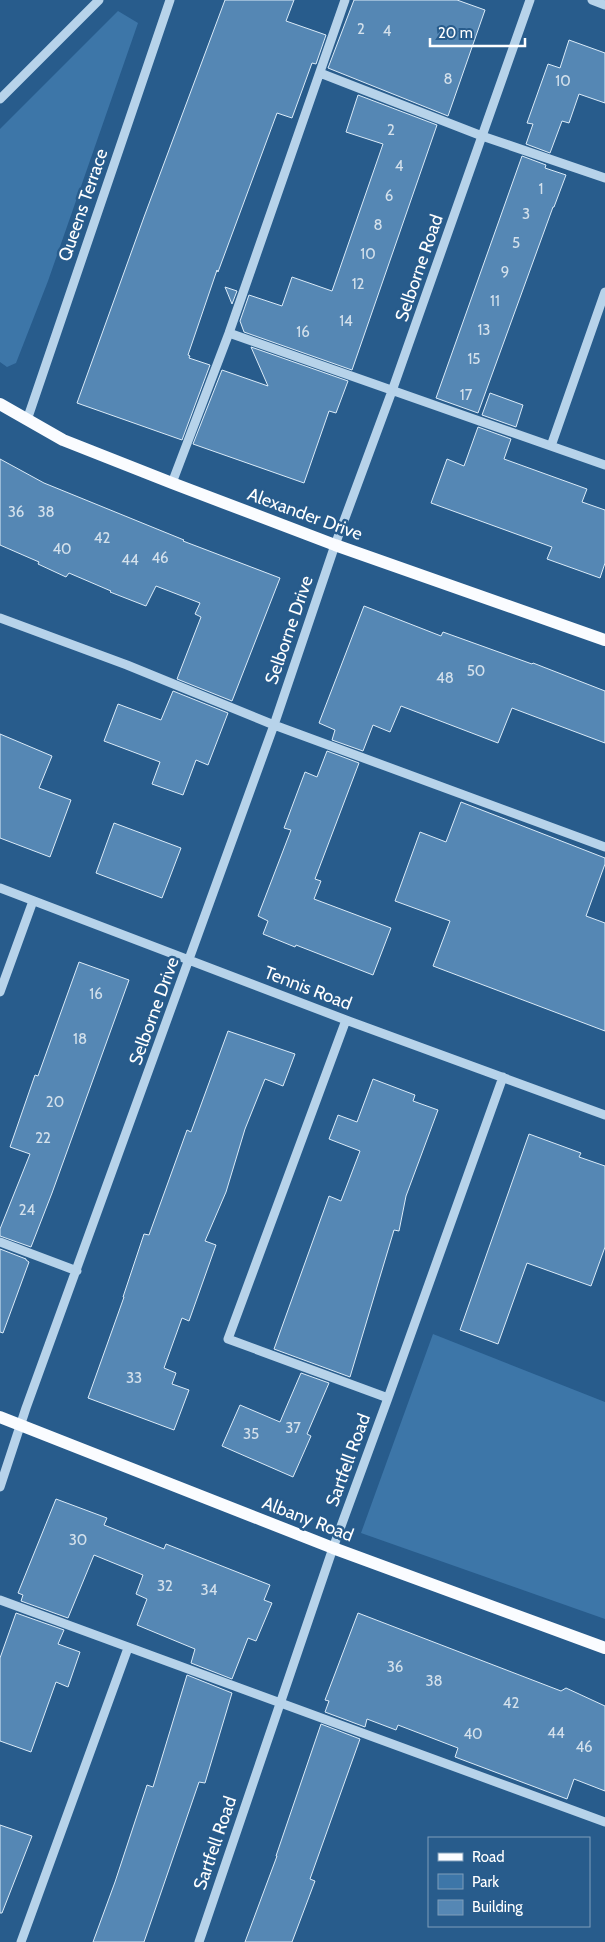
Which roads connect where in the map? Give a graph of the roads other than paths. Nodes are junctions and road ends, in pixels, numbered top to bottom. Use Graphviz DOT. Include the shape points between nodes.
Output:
graph roads {
  1 [pos="99,0"];
  2 [pos="170,0"];
  3 [pos="345,0"];
  4 [pos="530,0"];
  5 [pos="592,0"];
  6 [pos="605,5"];
  7 [pos="320,73"];
  8 [pos="0,99"];
  9 [pos="482,136"];
  10 [pos="605,178"];
  11 [pos="605,292"];
  12 [pos="229,333"];
  13 [pos="392,391"];
  14 [pos="0,404"];
  15 [pos="27,420"];
  16 [pos="551,446"];
  17 [pos="605,465"];
  18 [pos="172,483"];
  19 [pos="335,545"];
  20 [pos="0,618"];
  21 [pos="605,640"];
  22 [pos="274,725"];
  23 [pos="605,847"];
  24 [pos="0,888"];
  25 [pos="33,901"];
  26 [pos="189,961"];
  27 [pos="0,992"];
  28 [pos="346,1020"];
  29 [pos="503,1077"];
  30 [pos="605,1115"];
  31 [pos="0,1242"];
  32 [pos="78,1271"];
  33 [pos="388,1398"];
  34 [pos="0,1417"];
  35 [pos="21,1425"];
  36 [pos="0,1487"];
  37 [pos="333,1548"];
  38 [pos="0,1600"];
  39 [pos="128,1648"];
  40 [pos="605,1648"];
  41 [pos="280,1704"];
  42 [pos="605,1822"];
  43 [pos="21,1942"];
  44 [pos="199,1942"];
  1 -- 8 [label="street"];
  2 -- 15 [label="street, Queens Terrace"];
  3 -- 7 [label="street"];
  4 -- 9 [label="street, Selborne Road"];
  5 -- 6 [label="street"];
  7 -- 9 [label="street"];
  7 -- 12 [label="street"];
  9 -- 10 [label="street"];
  9 -- 13 [label="street, Selborne Road"];
  11 -- 16 [label="street"];
  12 -- 13 [label="street"];
  12 -- 18 [label="street"];
  13 -- 16 [label="street"];
  13 -- 19 [label="street, Selborne Road"];
  14 -- 15 [label="main road, Alexander Drive"];
  15 -- 18 [label="main road, Alexander Drive" via="63,440"];
  16 -- 17 [label="street"];
  18 -- 19 [label="main road, Alexander Drive"];
  19 -- 21 [label="main road, Alexander Drive"];
  19 -- 22 [label="street, Selborne Drive"];
  20 -- 22 [label="street"];
  22 -- 23 [label="street"];
  22 -- 26 [label="street, Selborne Drive"];
  24 -- 25 [label="street, Tennis Road"];
  25 -- 26 [label="street, Tennis Road"];
  25 -- 27 [label="street"];
  26 -- 28 [label="street, Tennis Road"];
  26 -- 32 [label="street, Selborne Drive"];
  28 -- 29 [label="street, Tennis Road"];
  28 -- 33 [label="street" via="228,1339"];
  29 -- 30 [label="street, Tennis Road"];
  29 -- 33 [label="street, Sartfell Road"];
  31 -- 32 [label="street"];
  32 -- 35 [label="street, Selborne Drive"];
  33 -- 37 [label="street, Sartfell Road"];
  34 -- 35 [label="main road, Albany Road"];
  35 -- 36 [label="street, Selborne Drive"];
  35 -- 37 [label="main road, Albany Road"];
  37 -- 40 [label="main road, Albany Road"];
  37 -- 41 [label="street, Sartfell Road"];
  38 -- 39 [label="street"];
  39 -- 41 [label="street"];
  39 -- 43 [label="street"];
  41 -- 42 [label="street"];
  41 -- 44 [label="street, Sartfell Road"];
}
